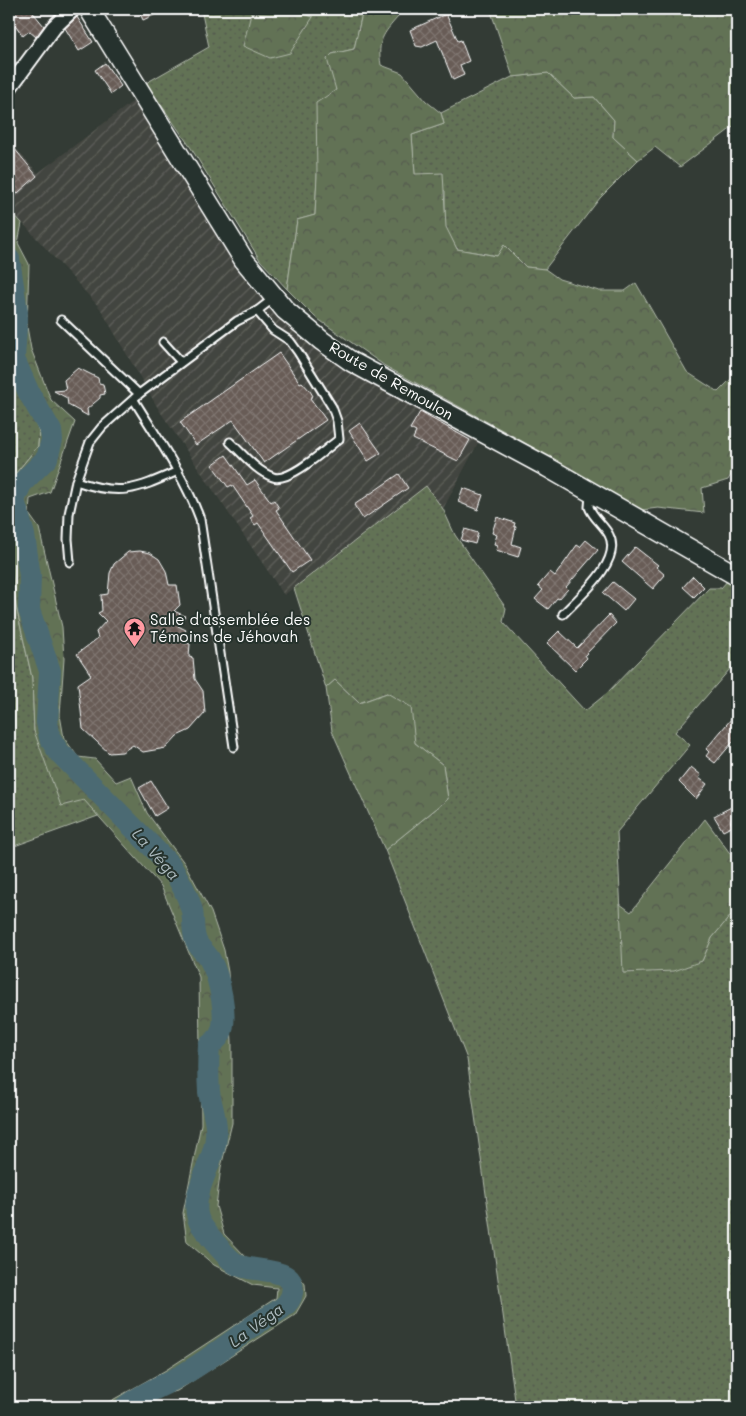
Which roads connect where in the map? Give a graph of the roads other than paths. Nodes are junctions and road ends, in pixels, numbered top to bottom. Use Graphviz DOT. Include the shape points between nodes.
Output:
graph roads {
  1 [pos="72,9"];
  2 [pos="89,9"];
  3 [pos="9,88"];
  4 [pos="274,298"];
  5 [pos="257,311"];
  6 [pos="61,320"];
  7 [pos="163,342"];
  8 [pos="181,362"];
  9 [pos="137,397"];
  10 [pos="230,442"];
  11 [pos="178,471"];
  12 [pos="76,481"];
  13 [pos="590,492"];
  14 [pos="70,562"];
  15 [pos="737,576"];
  16 [pos="563,614"];
  17 [pos="234,746"];
  1 -- 3 [label="street"];
  2 -- 4 [label="main road, Route de Remoulon" via="239,253"];
  4 -- 5 [label="lane"];
  4 -- 13 [label="main road, Route de Remoulon" via="322,341 352,362"];
  5 -- 8 [label="lane" via="237,321"];
  5 -- 10 [label="lane" via="298,352 332,408 339,439 306,465 284,477 274,478 256,467"];
  6 -- 9 [label="lane"];
  7 -- 8 [label="lane"];
  8 -- 9 [label="lane"];
  9 -- 11 [label="lane"];
  9 -- 12 [label="lane" via="102,426 90,442"];
  11 -- 12 [label="lane" via="138,488 120,491"];
  11 -- 17 [label="lane" via="190,494 204,538"];
  12 -- 14 [label="lane" via="68,528"];
  13 -- 15 [label="main road, Route de Remoulon"];
  13 -- 16 [label="lane" via="589,506 609,535 611,554 607,565"];
}
